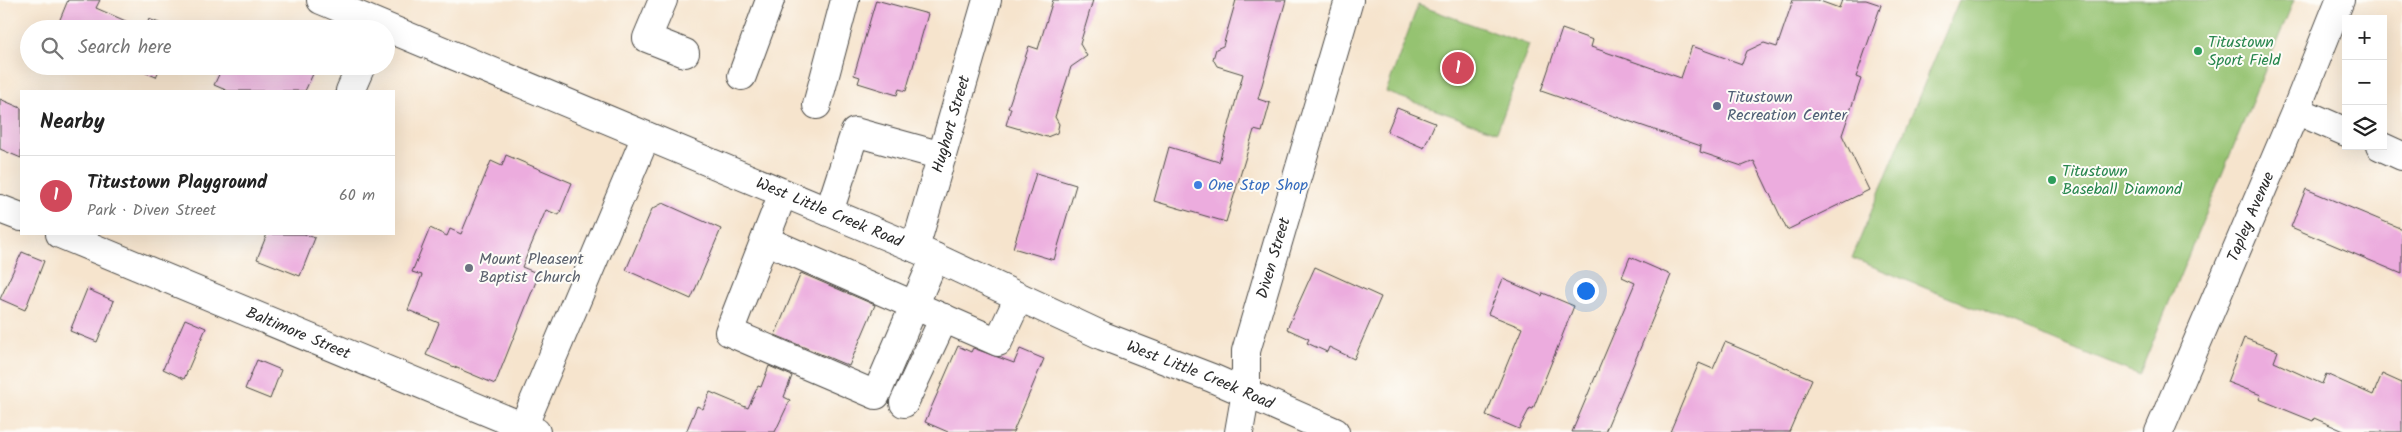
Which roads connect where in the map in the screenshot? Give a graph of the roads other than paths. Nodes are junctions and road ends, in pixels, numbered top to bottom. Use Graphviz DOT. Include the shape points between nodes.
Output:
graph roads {
  1 [pos="321,0"];
  2 [pos="663,0"];
  3 [pos="770,0"];
  4 [pos="845,0"];
  5 [pos="987,0"];
  6 [pos="1349,0"];
  7 [pos="2340,0"];
  8 [pos="363,20"];
  9 [pos="395,34"];
  10 [pos="685,53"];
  11 [pos="357,75"];
  12 [pos="742,76"];
  13 [pos="350,90"];
  14 [pos="817,105"];
  15 [pos="2296,110"];
  16 [pos="2342,130"];
  17 [pos="646,136"];
  18 [pos="2387,149"];
  19 [pos="942,156"];
  20 [pos="2402,156"];
  21 [pos="783,193"];
  22 [pos="0,209"];
  23 [pos="829,212"];
  24 [pos="20,218"];
  25 [pos="62,235"];
  26 [pos="765,240"];
  27 [pos="925,253"];
  28 [pos="1019,297"];
  29 [pos="914,306"];
  30 [pos="944,318"];
  31 [pos="1246,392"];
  32 [pos="904,403"];
  33 [pos="527,430"];
  34 [pos="2165,430"];
  35 [pos="1239,432"];
  36 [pos="1334,432"];
  1 -- 8 [label="street, West Little Creek Road"];
  2 -- 10 [label="street" via="647,38"];
  3 -- 12 [label="street"];
  4 -- 14 [label="street"];
  5 -- 19 [label="street, Hughart Street"];
  6 -- 31 [label="street, Diven Street" via="1246,351"];
  7 -- 15 [label="street, Tapley Avenue"];
  9 -- 17 [label="street, West Little Creek Road"];
  11 -- 13 [label="street"];
  15 -- 16 [label="street"];
  15 -- 34 [label="street, Tapley Avenue"];
  17 -- 21 [label="street, West Little Creek Road"];
  17 -- 33 [label="street"];
  18 -- 20 [label="street"];
  19 -- 23 [label="street" via="855,132"];
  19 -- 27 [label="street, Hughart Street"];
  21 -- 23 [label="street, West Little Creek Road"];
  21 -- 26 [label="street"];
  22 -- 24 [label="street"];
  23 -- 27 [label="street, West Little Creek Road"];
  25 -- 33 [label="street, Baltimore Street"];
  26 -- 29 [label="street"];
  26 -- 29 [label="street, Hughart Street" via="729,332 876,395"];
  27 -- 28 [label="street, West Little Creek Road"];
  27 -- 29 [label="street, Hughart Street"];
  28 -- 30 [label="street" via="998,342"];
  28 -- 31 [label="street, West Little Creek Road" via="1103,336"];
  29 -- 30 [label="street"];
  30 -- 32 [label="street"];
  31 -- 35 [label="street, Diven Street"];
  31 -- 36 [label="street, West Little Creek Road"];
}
